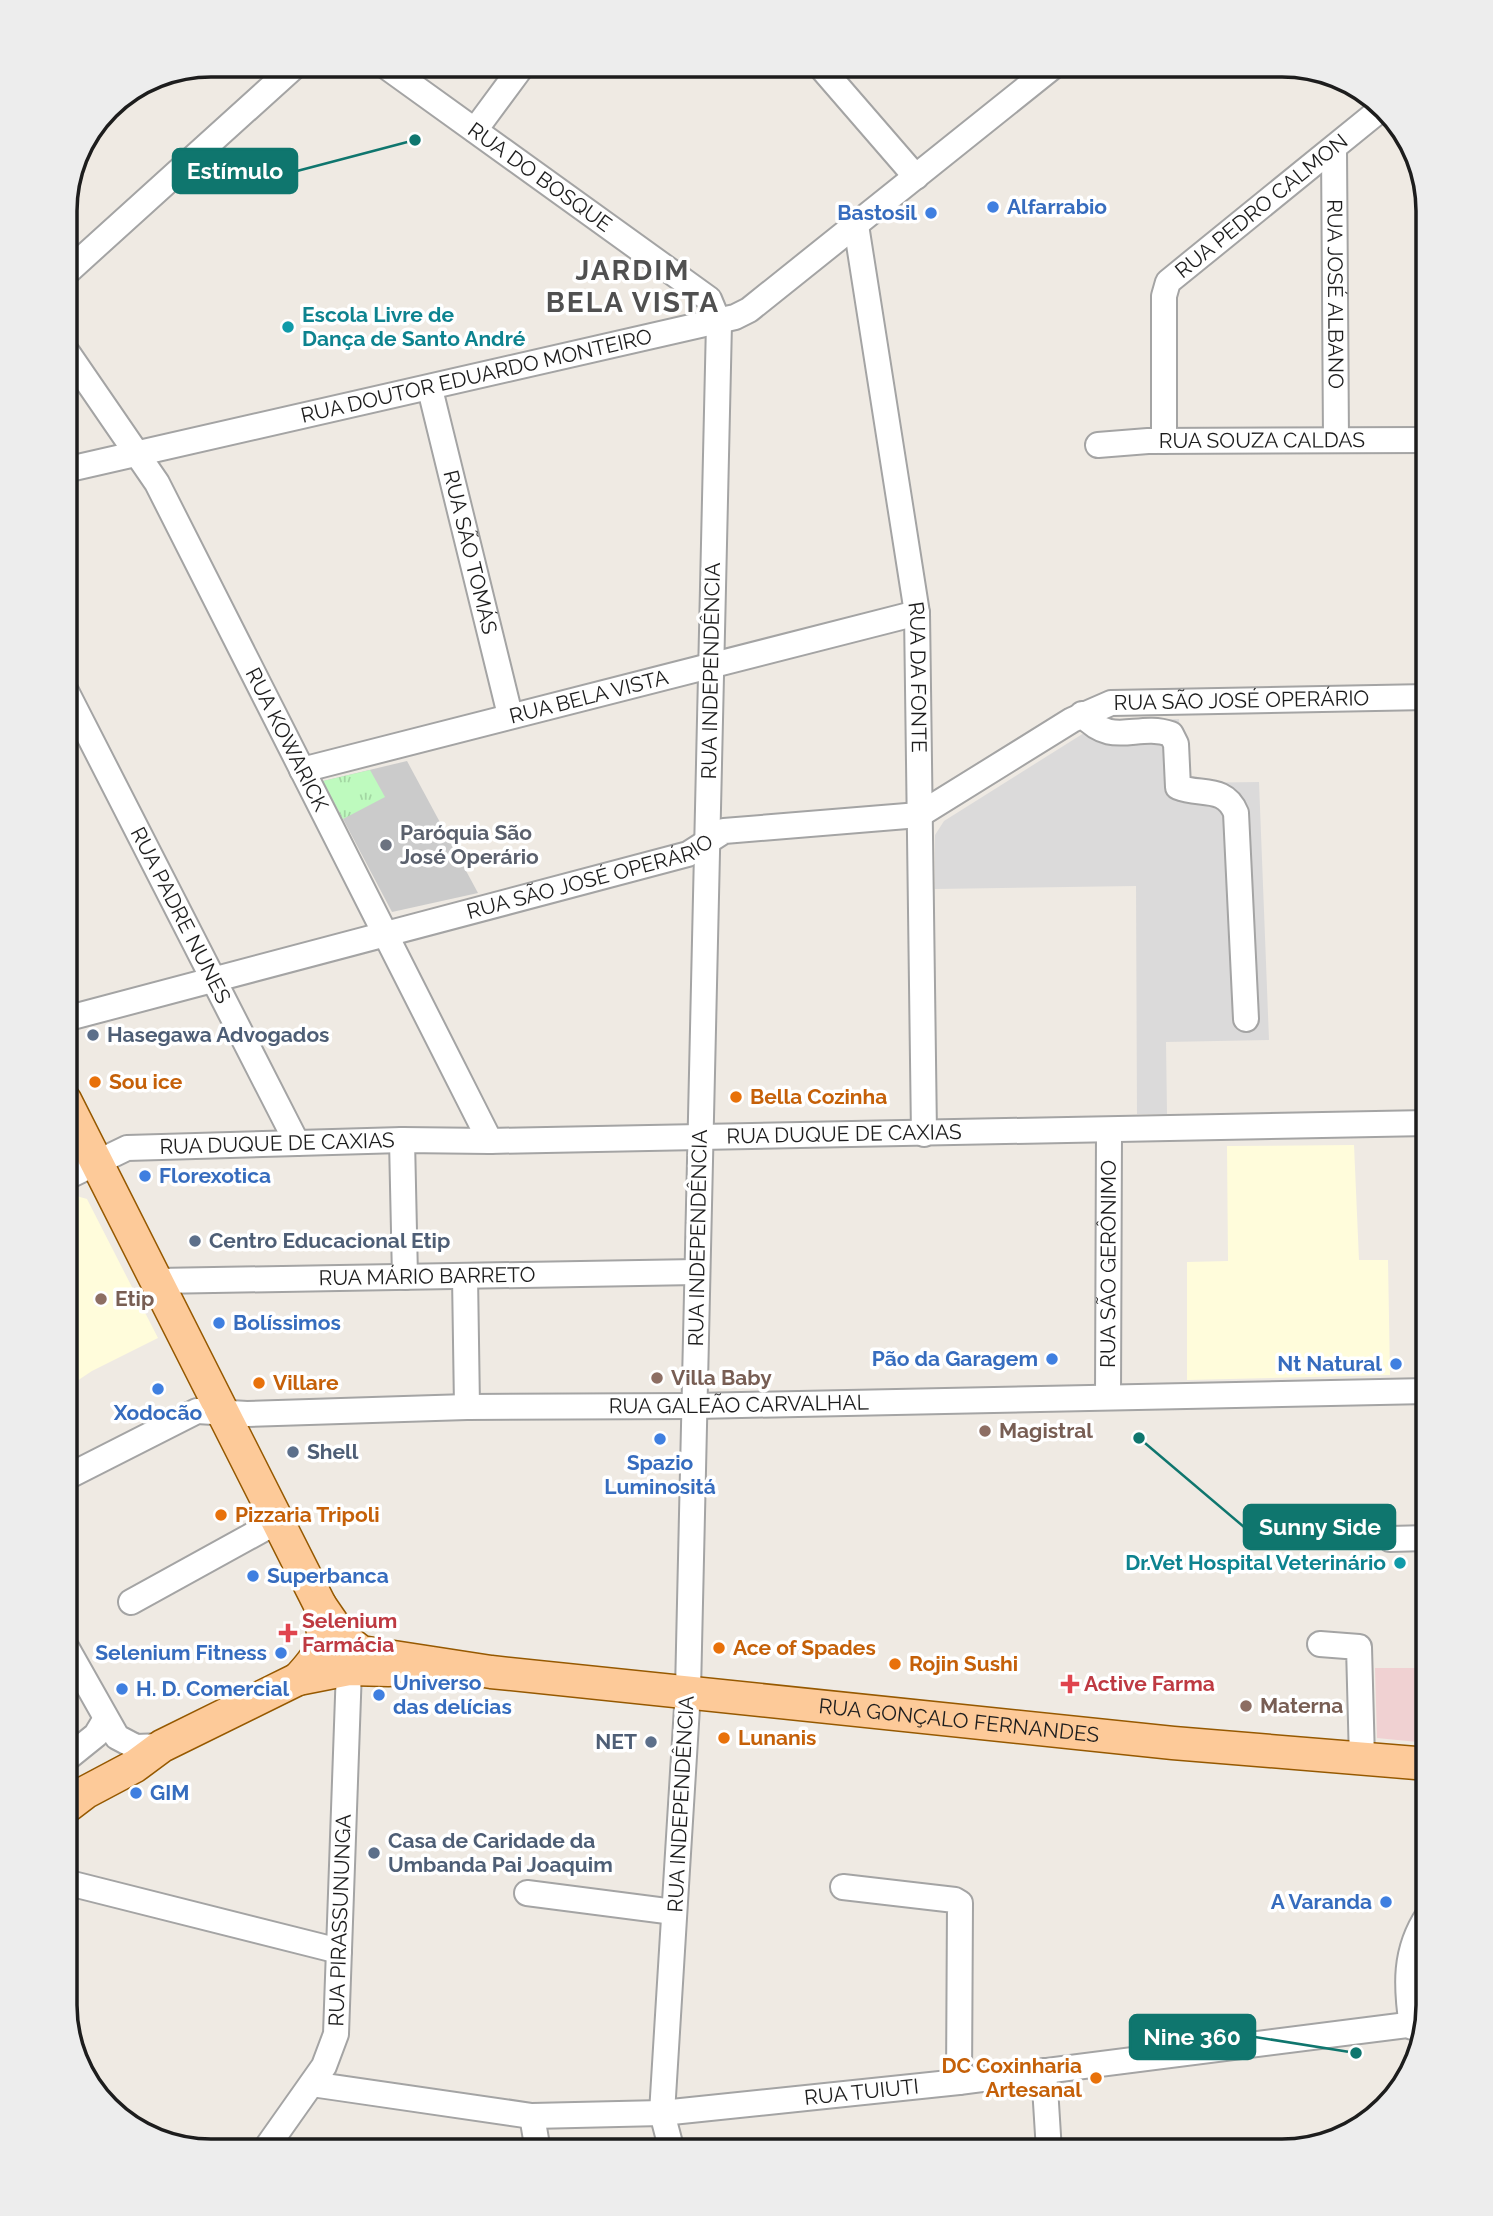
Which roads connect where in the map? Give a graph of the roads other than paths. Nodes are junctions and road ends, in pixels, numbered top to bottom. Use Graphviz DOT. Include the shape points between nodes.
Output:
graph roads {
  1 [pos="283,77"];
  2 [pos="401,77"];
  3 [pos="514,77"];
  4 [pos="829,77"];
  5 [pos="1040,77"];
  6 [pos="1375,114"];
  7 [pos="475,130"];
  8 [pos="1334,149"];
  9 [pos="916,177"];
  10 [pos="856,225"];
  11 [pos="77,263"];
  12 [pos="719,323"];
  13 [pos="77,366"];
  14 [pos="430,389"];
  15 [pos="1336,440"];
  16 [pos="1416,440"];
  17 [pos="1164,441"];
  18 [pos="1098,445"];
  19 [pos="139,454"];
  20 [pos="77,468"];
  21 [pos="917,613"];
  22 [pos="710,665"];
  23 [pos="1416,697"];
  24 [pos="77,713"];
  25 [pos="1082,714"];
  26 [pos="510,715"];
  27 [pos="302,770"];
  28 [pos="919,816"];
  29 [pos="708,842"];
  30 [pos="385,934"];
  31 [pos="212,979"];
  32 [pos="77,1016"];
  33 [pos="1246,1018"];
  34 [pos="77,1124"];
  35 [pos="1416,1124"];
  36 [pos="1109,1132"];
  37 [pos="924,1134"];
  38 [pos="700,1138"];
  39 [pos="402,1140"];
  40 [pos="490,1141"];
  41 [pos="297,1143"];
  42 [pos="96,1161"];
  43 [pos="77,1171"];
  44 [pos="697,1272"];
  45 [pos="465,1276"];
  46 [pos="405,1277"];
  47 [pos="157,1281"];
  48 [pos="1416,1391"];
  49 [pos="1108,1396"];
  50 [pos="695,1406"];
  51 [pos="467,1407"];
  52 [pos="224,1412"];
  53 [pos="77,1472"];
  54 [pos="278,1521"];
  55 [pos="1416,1538"];
  56 [pos="1390,1539"];
  57 [pos="131,1602"];
  58 [pos="320,1605"];
  59 [pos="1320,1644"];
  60 [pos="77,1668"];
  61 [pos="349,1669"];
  62 [pos="491,1672"];
  63 [pos="298,1679"];
  64 [pos="688,1691"];
  65 [pos="105,1720"];
  66 [pos="88,1742"];
  67 [pos="162,1746"];
  68 [pos="77,1751"];
  69 [pos="77,1759"];
  70 [pos="1362,1760"];
  71 [pos="1416,1763"];
  72 [pos="77,1799"];
  73 [pos="77,1885"];
  74 [pos="843,1886"];
  75 [pos="527,1893"];
  76 [pos="674,1912"];
  77 [pos="1416,1935"];
  78 [pos="339,1951"];
  79 [pos="1415,2020"];
  80 [pos="1413,2030"];
  81 [pos="1044,2071"];
  82 [pos="959,2082"];
  83 [pos="312,2084"];
  84 [pos="662,2113"];
  85 [pos="532,2116"];
  86 [pos="273,2139"];
  87 [pos="536,2139"];
  88 [pos="669,2139"];
  89 [pos="1048,2139"];
  1 -- 11 [label="street"];
  2 -- 7 [label="street, RUA DO BOSQUE"];
  3 -- 7 [label="street"];
  4 -- 9 [label="street"];
  5 -- 9 [label="street, RUA DOUTOR EDUARDO MONTEIRO"];
  6 -- 8 [label="street, RUA PEDRO CALMON"];
  7 -- 12 [label="street, RUA DO BOSQUE" via="709,299"];
  8 -- 15 [label="street, RUA JOSÉ ALBANO"];
  8 -- 17 [label="street, RUA PEDRO CALMON" via="1168,282 1164,296"];
  9 -- 10 [label="street, RUA DOUTOR EDUARDO MONTEIRO"];
  10 -- 12 [label="street, RUA DOUTOR EDUARDO MONTEIRO" via="749,310"];
  10 -- 21 [label="street, RUA DA FONTE"];
  12 -- 14 [label="street, RUA DOUTOR EDUARDO MONTEIRO"];
  12 -- 22 [label="street, RUA INDEPENDÊNCIA"];
  13 -- 19 [label="street, RUA KOWARICK"];
  14 -- 19 [label="street, RUA DOUTOR EDUARDO MONTEIRO"];
  14 -- 26 [label="street, RUA SÃO TOMÁS"];
  15 -- 16 [label="street, RUA SOUZA CALDAS"];
  15 -- 17 [label="street, RUA SOUZA CALDAS"];
  17 -- 18 [label="street, RUA SOUZA CALDAS"];
  19 -- 20 [label="street, RUA DOUTOR EDUARDO MONTEIRO"];
  19 -- 27 [label="street, RUA KOWARICK"];
  21 -- 22 [label="street, RUA BELA VISTA"];
  21 -- 28 [label="street, RUA DA FONTE"];
  22 -- 26 [label="street, RUA BELA VISTA"];
  22 -- 29 [label="street, RUA INDEPENDÊNCIA"];
  23 -- 25 [label="street, RUA SÃO JOSÉ OPERÁRIO" via="1125,702"];
  24 -- 31 [label="street, RUA PADRE NUNES"];
  25 -- 28 [label="street, RUA SÃO JOSÉ OPERÁRIO"];
  25 -- 33 [label="street" via="1094,728 1106,732 1171,734 1176,744 1178,787 1214,792 1233,805"];
  26 -- 27 [label="street, RUA BELA VISTA"];
  27 -- 30 [label="street, RUA KOWARICK"];
  28 -- 29 [label="street, RUA SÃO JOSÉ OPERÁRIO" via="724,831"];
  28 -- 37 [label="street, RUA DA FONTE"];
  29 -- 30 [label="street, RUA SÃO JOSÉ OPERÁRIO" via="688,854"];
  29 -- 38 [label="street, RUA INDEPENDÊNCIA"];
  30 -- 31 [label="street, RUA SÃO JOSÉ OPERÁRIO"];
  30 -- 40 [label="street, RUA KOWARICK"];
  31 -- 32 [label="street, RUA SÃO JOSÉ OPERÁRIO"];
  31 -- 41 [label="street, RUA PADRE NUNES"];
  34 -- 42 [label="main road"];
  35 -- 36 [label="street, RUA DUQUE DE CAXIAS"];
  36 -- 37 [label="street, RUA DUQUE DE CAXIAS"];
  36 -- 49 [label="street, RUA SÃO GERÔNIMO"];
  37 -- 38 [label="street, RUA DUQUE DE CAXIAS"];
  38 -- 40 [label="street, RUA DUQUE DE CAXIAS"];
  38 -- 44 [label="street, RUA INDEPENDÊNCIA"];
  39 -- 40 [label="street, RUA DUQUE DE CAXIAS"];
  39 -- 41 [label="street, RUA DUQUE DE CAXIAS"];
  39 -- 46 [label="street"];
  41 -- 42 [label="street, RUA DUQUE DE CAXIAS" via="127,1148"];
  42 -- 43 [label="street, RUA DUQUE DE CAXIAS"];
  42 -- 47 [label="main road"];
  44 -- 45 [label="street, RUA MÁRIO BARRETO"];
  44 -- 50 [label="street, RUA INDEPENDÊNCIA"];
  45 -- 46 [label="street, RUA MÁRIO BARRETO"];
  45 -- 51 [label="street"];
  46 -- 47 [label="street, RUA MÁRIO BARRETO"];
  47 -- 52 [label="main road"];
  48 -- 49 [label="street, RUA GALEÃO CARVALHAL"];
  49 -- 50 [label="street, RUA GALEÃO CARVALHAL"];
  50 -- 51 [label="street, RUA GALEÃO CARVALHAL"];
  50 -- 64 [label="street, RUA INDEPENDÊNCIA"];
  51 -- 52 [label="street, RUA GALEÃO CARVALHAL"];
  52 -- 53 [label="street, RUA GALEÃO CARVALHAL" via="197,1411"];
  52 -- 54 [label="main road"];
  54 -- 57 [label="street"];
  54 -- 58 [label="main road"];
  55 -- 56 [label="street"];
  58 -- 62 [label="main road, RUA GONÇALO FERNANDES" via="342,1637 362,1652"];
  58 -- 63 [label="main road" via="323,1646"];
  59 -- 70 [label="street" via="1359,1647"];
  60 -- 65 [label="street"];
  61 -- 62 [label="main road, RUA GONÇALO FERNANDES"];
  61 -- 63 [label="main road, RUA GONÇALO FERNANDES"];
  61 -- 78 [label="street, RUA PIRASSUNUNGA"];
  62 -- 64 [label="main road, RUA GONÇALO FERNANDES"];
  63 -- 67 [label="main road, RUA GONÇALO FERNANDES"];
  64 -- 70 [label="main road, RUA GONÇALO FERNANDES"];
  64 -- 76 [label="street, RUA INDEPENDÊNCIA"];
  65 -- 66 [label="street"];
  65 -- 67 [label="street" via="127,1743"];
  66 -- 68 [label="street"];
  66 -- 69 [label="street"];
  67 -- 72 [label="main road, RUA GONÇALO FERNANDES"];
  70 -- 71 [label="main road, RUA GONÇALO FERNANDES"];
  73 -- 78 [label="street"];
  74 -- 82 [label="street" via="960,1903"];
  75 -- 76 [label="street"];
  76 -- 84 [label="street, RUA INDEPENDÊNCIA"];
  77 -- 79 [label="street" via="1406,1991"];
  78 -- 83 [label="street, RUA PIRASSUNUNGA" via="336,2034"];
  80 -- 81 [label="street, RUA TUIUTI"];
  81 -- 82 [label="street, RUA TUIUTI"];
  81 -- 89 [label="street"];
  82 -- 84 [label="street, RUA TUIUTI"];
  83 -- 85 [label="street, RUA TUIUTI"];
  83 -- 86 [label="street, RUA PIRASSUNUNGA"];
  84 -- 85 [label="street, RUA TUIUTI"];
  84 -- 88 [label="street, RUA INDEPENDÊNCIA"];
  85 -- 87 [label="street"];
}
